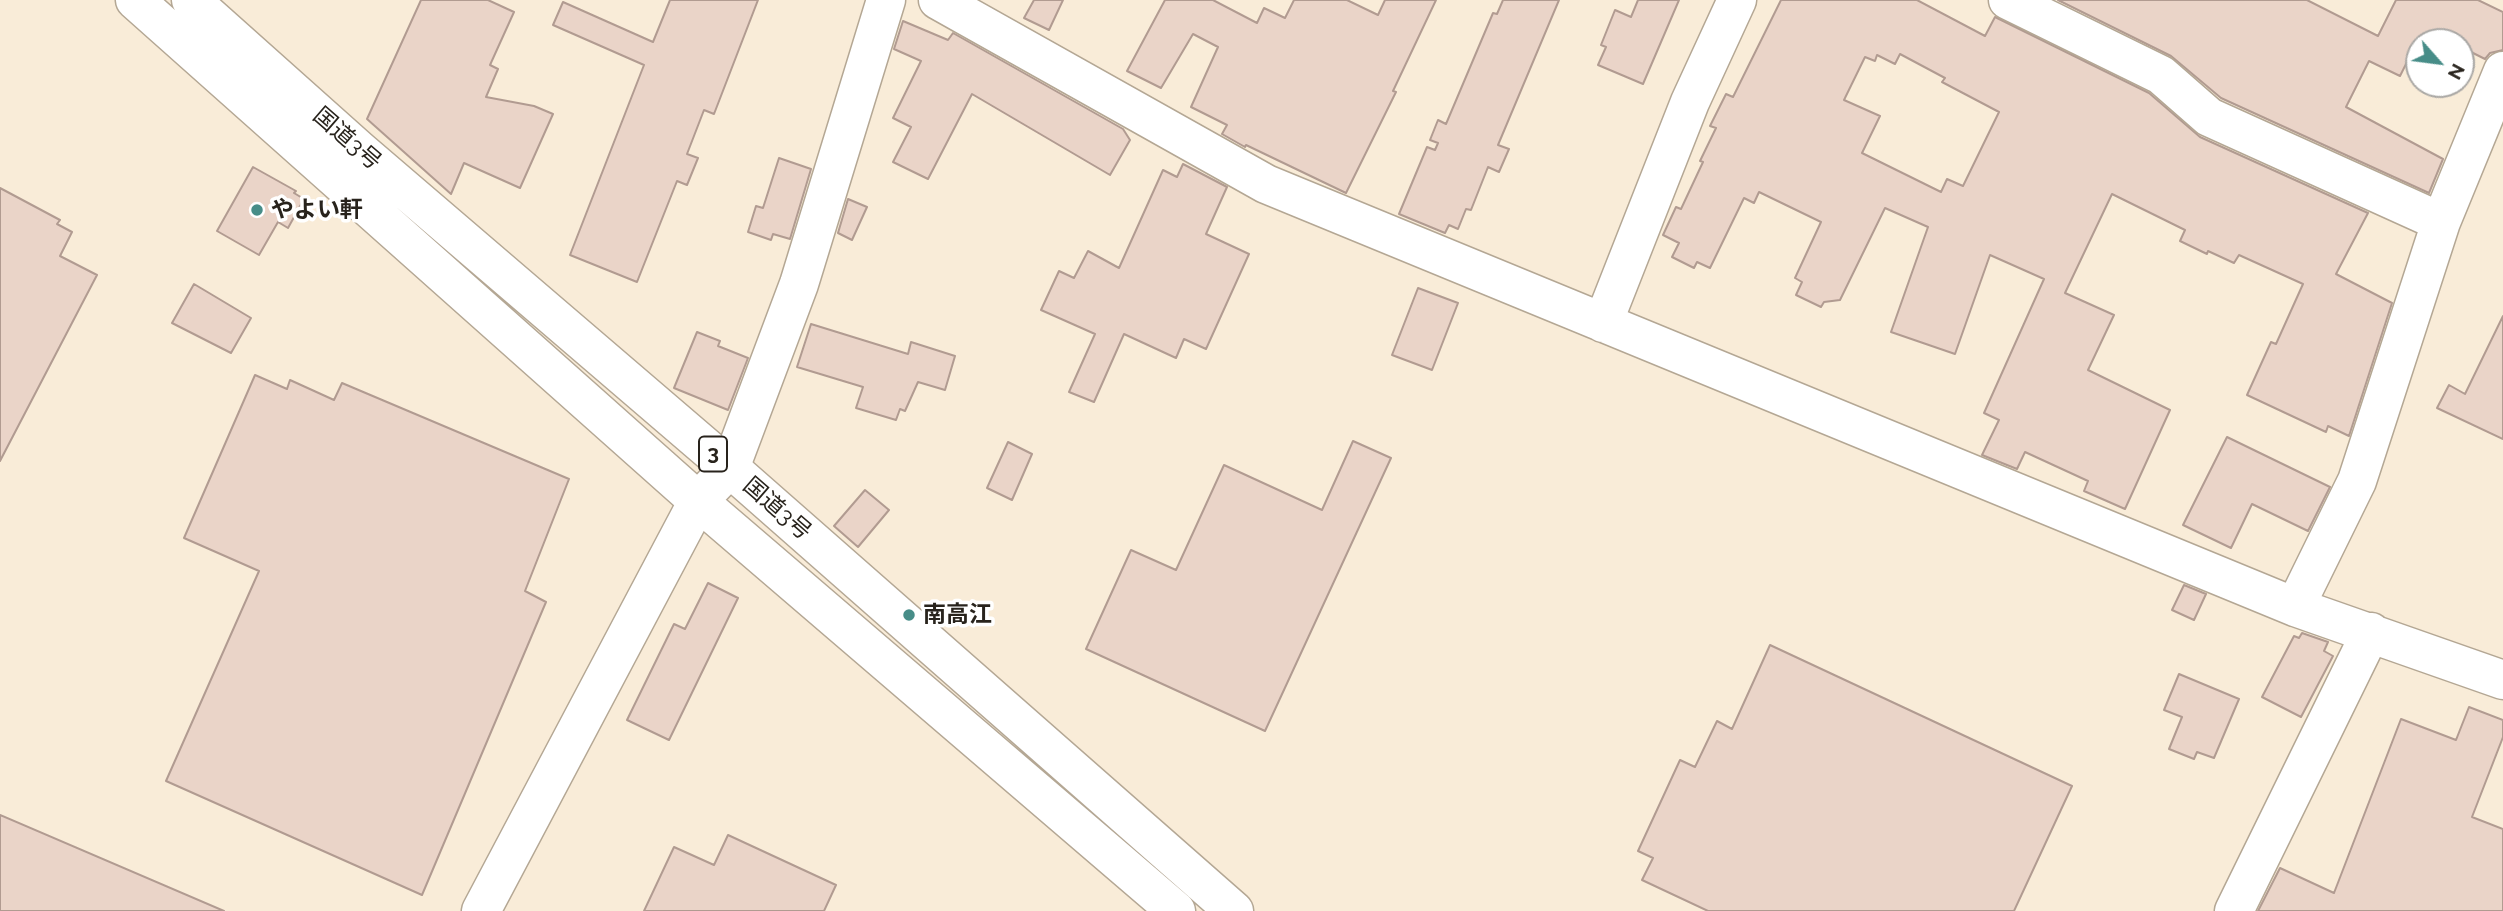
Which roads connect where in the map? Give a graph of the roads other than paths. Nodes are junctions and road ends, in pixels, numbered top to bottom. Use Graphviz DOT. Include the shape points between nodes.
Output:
graph roads {
  1 [pos="135,0"];
  2 [pos="191,0"];
  3 [pos="886,0"];
  4 [pos="938,0"];
  5 [pos="1737,0"];
  6 [pos="2008,0"];
  7 [pos="2503,71"];
  8 [pos="2441,222"];
  9 [pos="1603,323"];
  10 [pos="730,468"];
  11 [pos="698,501"];
  12 [pos="2295,607"];
  13 [pos="2371,632"];
  14 [pos="2503,680"];
  15 [pos="481,911"];
  16 [pos="1177,911"];
  17 [pos="1234,911"];
  18 [pos="2234,911"];
  1 -- 11 [label="main road, 国道3号 / 3"];
  2 -- 10 [label="main road, 国道3号 / 3"];
  3 -- 10 [label="main road" via="799,284"];
  4 -- 9 [label="main road" via="1266,184"];
  5 -- 9 [label="main road" via="1690,102"];
  6 -- 8 [label="main road" via="2161,75 2209,117"];
  7 -- 8 [label="main road"];
  8 -- 12 [label="main road" via="2357,481"];
  9 -- 12 [label="main road"];
  10 -- 11 [label="main road"];
  10 -- 17 [label="main road, 国道3号 / 3"];
  11 -- 15 [label="main road"];
  11 -- 16 [label="main road, 国道3号 / 3"];
  12 -- 13 [label="main road"];
  13 -- 14 [label="main road"];
  13 -- 18 [label="main road"];
}
